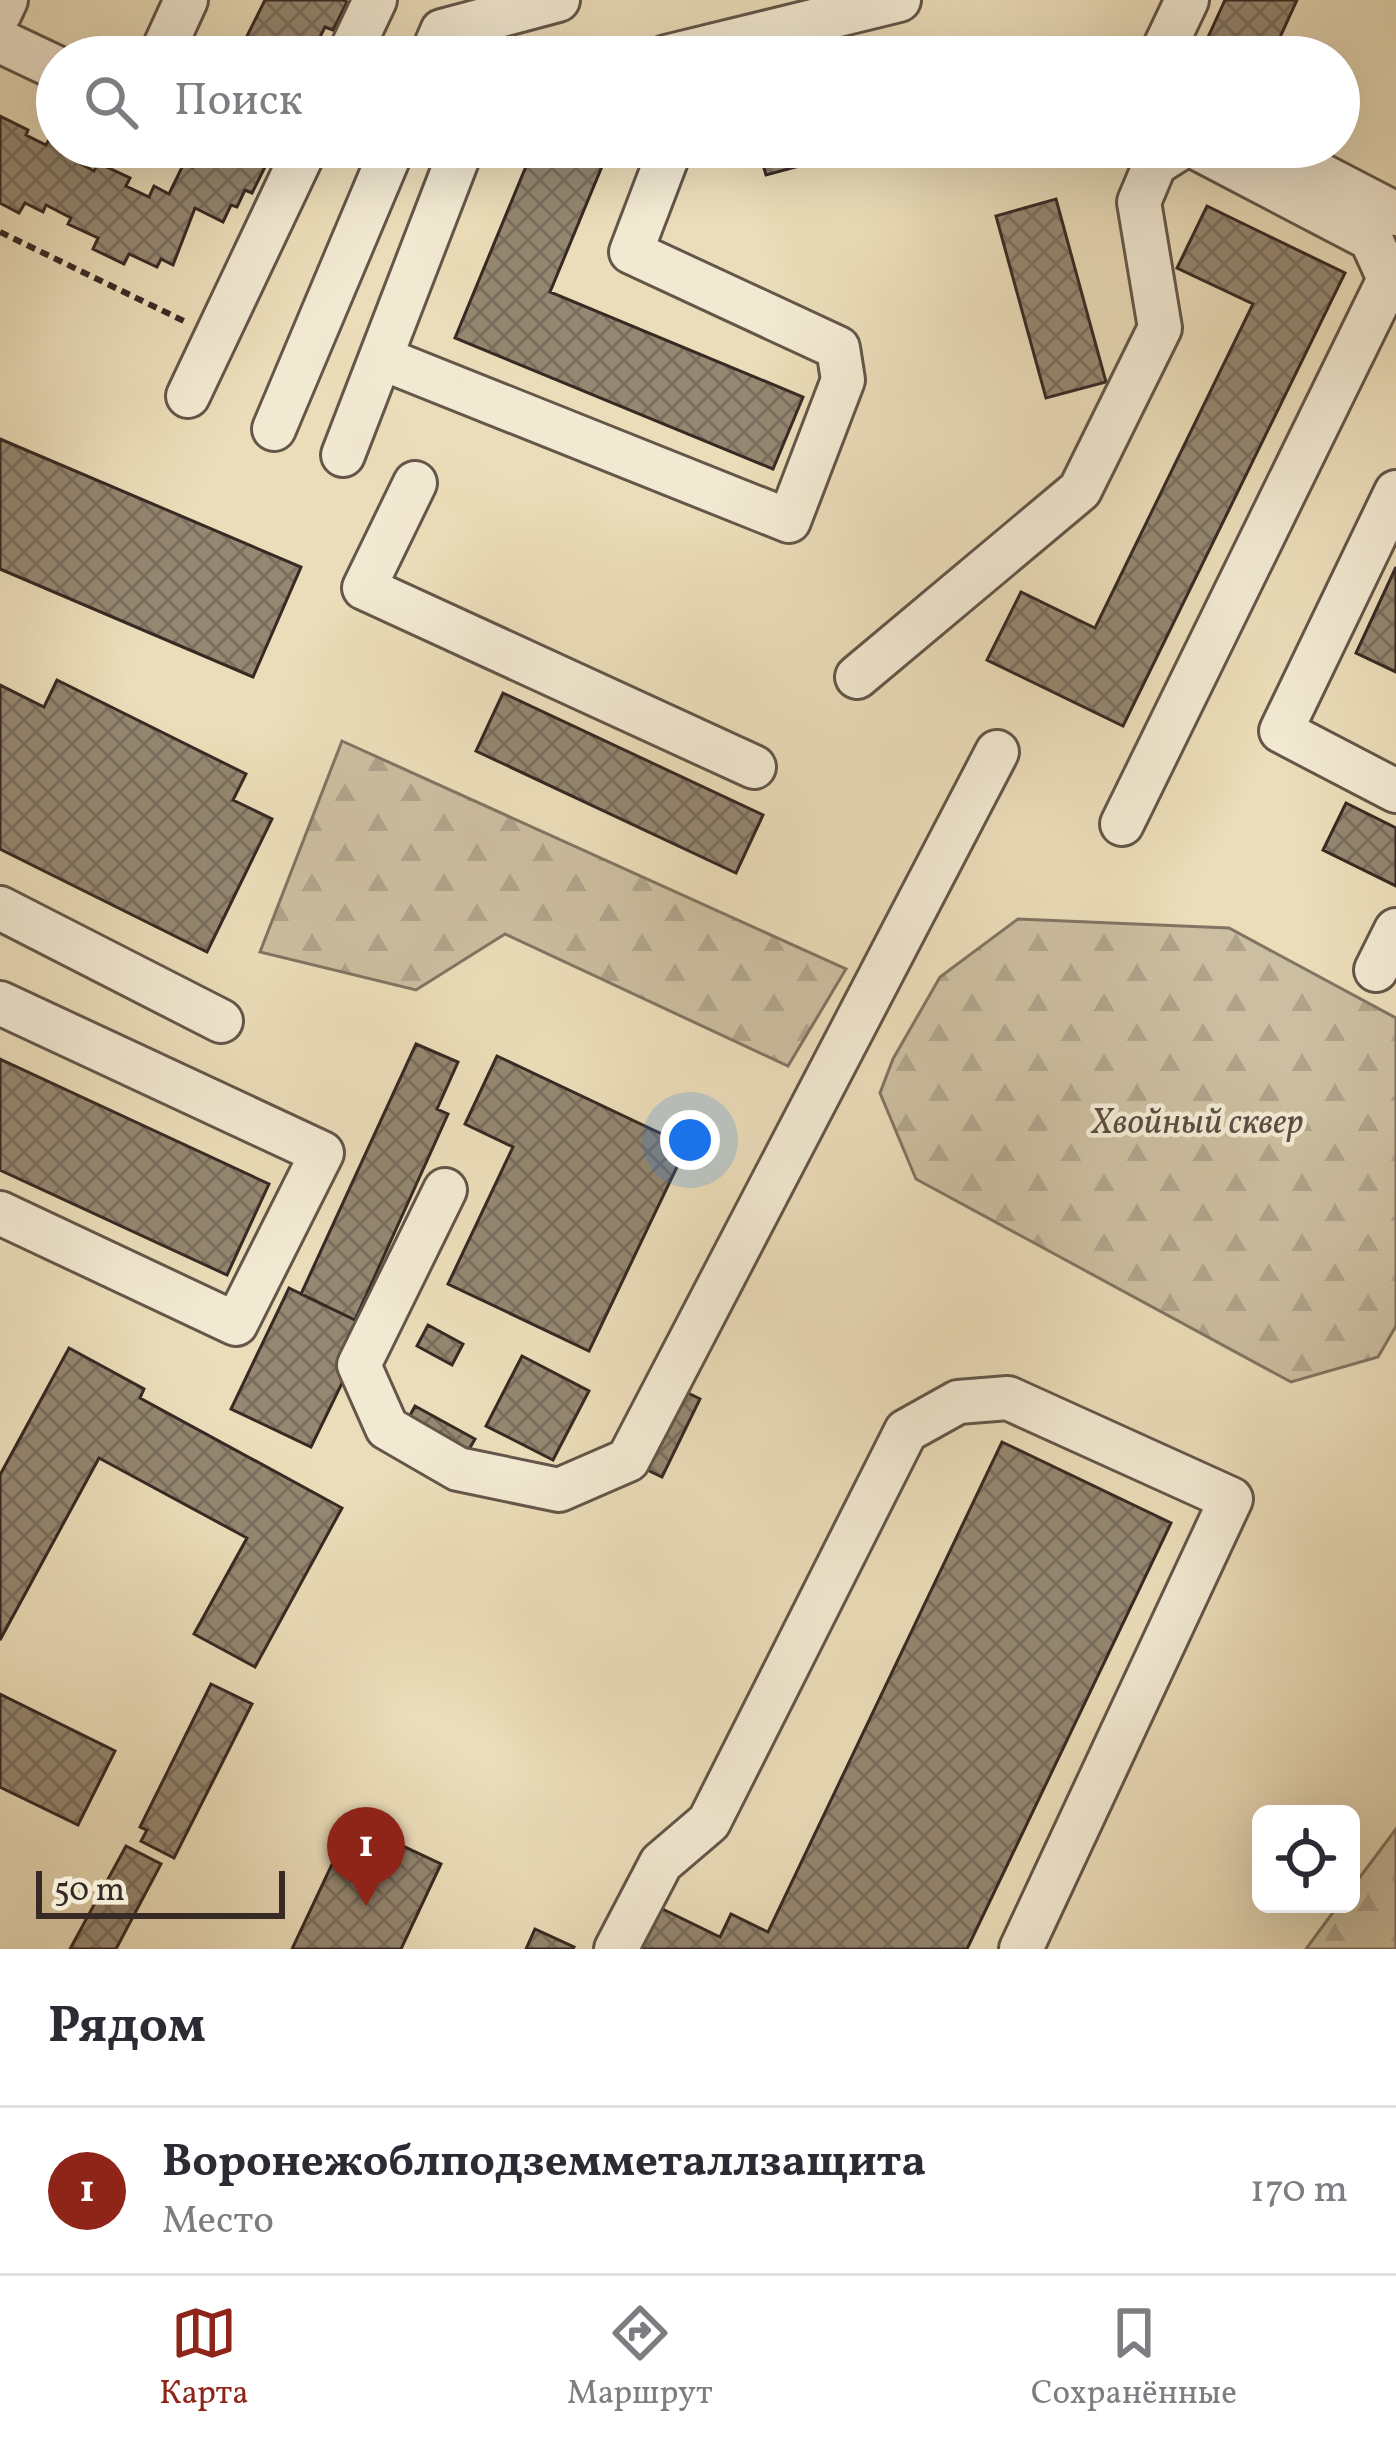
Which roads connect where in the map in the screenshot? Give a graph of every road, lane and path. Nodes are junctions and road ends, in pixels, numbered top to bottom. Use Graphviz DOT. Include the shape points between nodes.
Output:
graph roads {
  1 [pos="6,0"];
  2 [pos="186,0"];
  3 [pos="375,0"];
  4 [pos="558,0"];
  5 [pos="899,0"];
  6 [pos="1187,0"];
  7 [pos="0,13"];
  8 [pos="170,36"];
  9 [pos="358,36"];
  10 [pos="440,36"];
  11 [pos="752,36"];
  12 [pos="1170,36"];
  13 [pos="0,41"];
  14 [pos="36,58"];
  15 [pos="296,168"];
  16 [pos="384,168"];
  17 [pos="454,168"];
  18 [pos="663,168"];
  19 [pos="1153,168"];
  20 [pos="1236,168"];
  21 [pos="1307,168"];
  22 [pos="1396,214"];
  23 [pos="380,358"];
  24 [pos="188,396"];
  25 [pos="274,429"];
  26 [pos="343,455"];
  27 [pos="415,483"];
  28 [pos="1396,492"];
  29 [pos="857,677"];
  30 [pos="998,752"];
  31 [pos="754,767"];
  32 [pos="1396,791"];
  33 [pos="1122,824"];
  34 [pos="0,908"];
  35 [pos="1396,930"];
  36 [pos="1376,970"];
  37 [pos="0,1003"];
  38 [pos="221,1022"];
  39 [pos="445,1190"];
  40 [pos="0,1213"];
  41 [pos="616,1949"];
  42 [pos="1021,1949"];
  1 -- 7 [label="lane"];
  2 -- 8 [label="lane"];
  3 -- 9 [label="lane"];
  4 -- 10 [label="lane"];
  5 -- 11 [label="lane"];
  6 -- 12 [label="lane"];
  13 -- 14 [label="lane"];
  15 -- 24 [label="lane"];
  16 -- 25 [label="lane"];
  17 -- 23 [label="lane"];
  18 -- 23 [label="lane" via="632,252 838,348 843,380 789,521"];
  19 -- 29 [label="lane" via="1139,202 1160,328 1081,490"];
  20 -- 33 [label="lane" via="1371,239 1389,279"];
  21 -- 22 [label="lane"];
  23 -- 26 [label="lane"];
  27 -- 31 [label="lane" via="364,588"];
  28 -- 32 [label="lane" via="1281,731"];
  30 -- 39 [label="lane" via="628,1460 559,1490 458,1469 387,1428 359,1365"];
  34 -- 38 [label="lane"];
  35 -- 36 [label="lane"];
  37 -- 40 [label="lane" via="322,1153 236,1324"];
  41 -- 42 [label="lane" via="662,1863 709,1822 906,1431 958,1402 1008,1398 1232,1499"];
}
